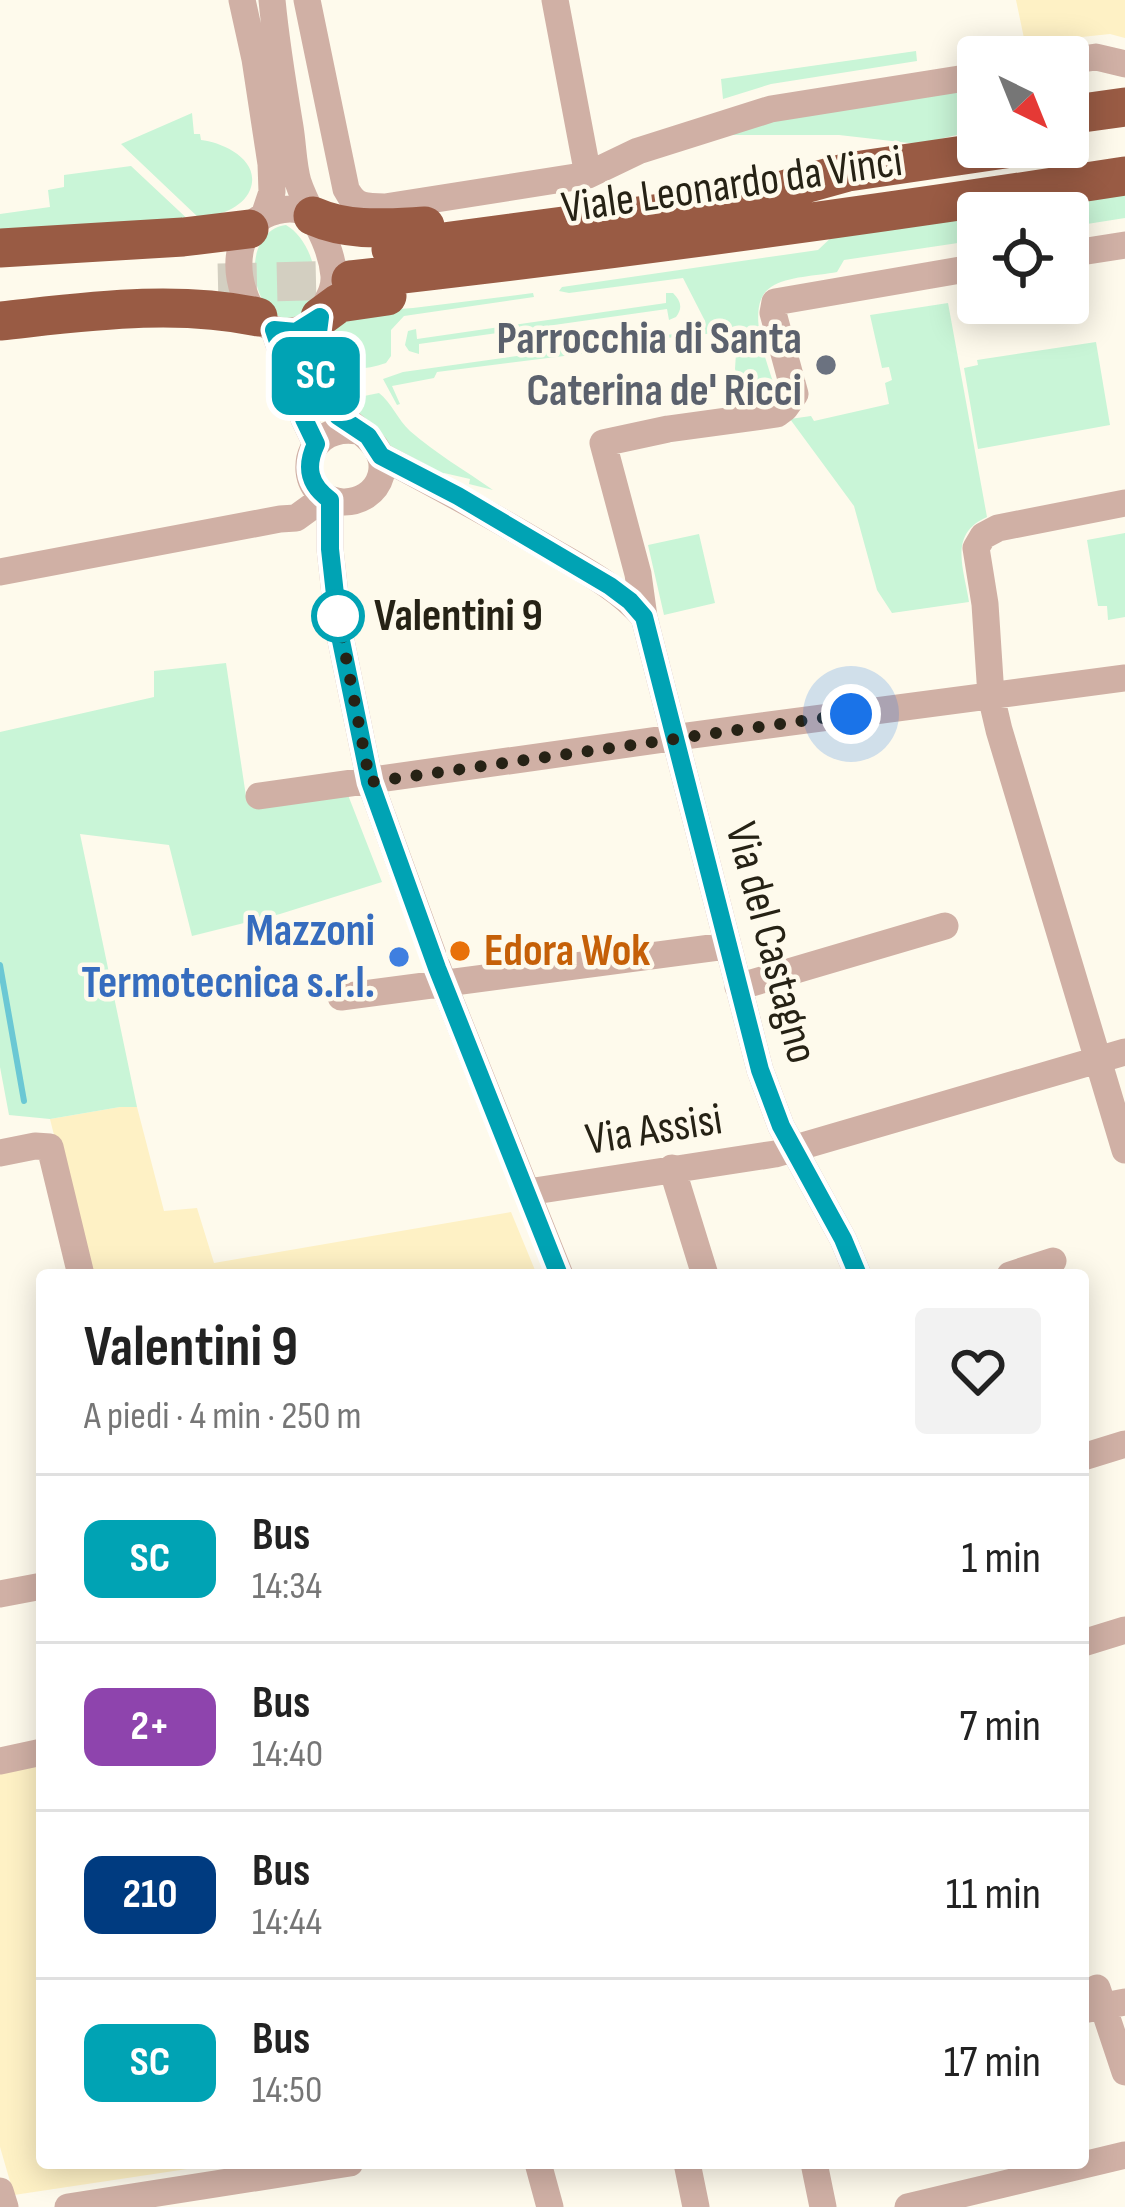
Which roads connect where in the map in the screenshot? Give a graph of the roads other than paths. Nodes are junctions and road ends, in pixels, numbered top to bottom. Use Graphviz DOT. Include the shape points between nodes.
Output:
graph roads {
  1 [pos="242,0"];
  2 [pos="272,0"];
  3 [pos="307,0"];
  4 [pos="555,0"];
  5 [pos="1089,60"];
  6 [pos="1125,64"];
  7 [pos="957,79"];
  8 [pos="1125,107"];
  9 [pos="1089,113"];
  10 [pos="1125,132"];
  11 [pos="1089,137"];
  12 [pos="957,142"];
  13 [pos="957,156"];
  14 [pos="848,172"];
  15 [pos="588,175"];
  16 [pos="1125,176"];
  17 [pos="313,216"];
  18 [pos="850,218"];
  19 [pos="257,221"];
  20 [pos="1125,245"];
  21 [pos="0,248"];
  22 [pos="1089,251"];
  23 [pos="0,268"];
  24 [pos="957,271"];
  25 [pos="0,299"];
  26 [pos="320,317"];
  27 [pos="0,321"];
  28 [pos="266,324"];
  29 [pos="357,431"];
  30 [pos="316,444"];
  31 [pos="381,456"];
  32 [pos="329,495"];
  33 [pos="1125,502"];
  34 [pos="288,519"];
  35 [pos="330,546"];
  36 [pos="632,554"];
  37 [pos="0,572"];
  38 [pos="610,586"];
  39 [pos="644,617"];
  40 [pos="1125,678"];
  41 [pos="991,697"];
  42 [pos="673,738"];
  43 [pos="370,782"];
  44 [pos="260,796"];
  45 [pos="945,926"];
  46 [pos="727,946"];
  47 [pos="444,985"];
  48 [pos="738,988"];
  49 [pos="341,997"];
  50 [pos="1125,1052"];
  51 [pos="1096,1060"];
  52 [pos="793,1149"];
  53 [pos="1125,1150"];
  54 [pos="0,1153"];
  55 [pos="672,1168"];
  56 [pos="527,1192"];
  57 [pos="1053,1261"];
  58 [pos="80,1269"];
  59 [pos="558,1269"];
  60 [pos="703,1269"];
  61 [pos="856,1269"];
  62 [pos="1028,1269"];
  63 [pos="1125,1444"];
  64 [pos="1089,1455"];
  65 [pos="36,1587"];
  66 [pos="0,1594"];
  67 [pos="1125,1630"];
  68 [pos="1089,1641"];
  69 [pos="36,1753"];
  70 [pos="0,1760"];
  71 [pos="1102,2001"];
  72 [pos="1125,2072"];
  73 [pos="1125,2156"];
  74 [pos="1089,2164"];
  75 [pos="319,2169"];
  76 [pos="540,2169"];
  77 [pos="689,2169"];
  78 [pos="815,2169"];
  79 [pos="1070,2169"];
  80 [pos="0,2191"];
  81 [pos="153,2201"];
  82 [pos="5,2207"];
  83 [pos="68,2207"];
  84 [pos="550,2207"];
  85 [pos="696,2207"];
  86 [pos="823,2207"];
  87 [pos="908,2207"];
  1 -- 19 [label="street" via="271,164 272,192"];
  2 -- 17 [label="street" via="298,180"];
  3 -- 15 [label="street" via="352,201 385,207"];
  4 -- 15 [label="street"];
  5 -- 6 [label="street"];
  7 -- 15 [label="street" via="771,109"];
  8 -- 9 [label="highway"];
  10 -- 11 [label="highway"];
  12 -- 14 [label="highway"];
  13 -- 14 [label="highway, Viale Leonardo da Vinci"];
  14 -- 17 [label="highway" via="427,226 364,230"];
  14 -- 18 [label="highway, Viale Leonardo da Vinci" via="736,202 350,267 548,258"];
  16 -- 18 [label="highway, Viale Leonardo da Vinci"];
  17 -- 19 [label="street" via="288,208"];
  17 -- 26 [label="street" via="334,282"];
  18 -- 26 [label="highway" via="770,240 339,302"];
  19 -- 21 [label="highway" via="183,237"];
  19 -- 28 [label="street" via="240,248 240,280"];
  20 -- 22 [label="street"];
  23 -- 25 [label="highway" via="218,272"];
  24 -- 36 [label="street, Via del Castagno" via="775,302 795,394 785,408 603,443"];
  26 -- 28 [label="street" via="296,332"];
  26 -- 29 [label="street" via="317,382"];
  27 -- 28 [label="highway" via="182,308"];
  28 -- 30 [label="street"];
  29 -- 30 [label="street" via="334,431"];
  29 -- 31 [label="street"];
  30 -- 32 [label="street" via="309,468"];
  31 -- 32 [label="street" via="373,491"];
  31 -- 38 [label="street"];
  32 -- 34 [label="street" via="301,497"];
  32 -- 35 [label="street"];
  33 -- 41 [label="street" via="983,536 976,548"];
  34 -- 35 [label="street" via="310,525"];
  34 -- 37 [label="street"];
  35 -- 43 [label="street"];
  36 -- 38 [label="street"];
  36 -- 39 [label="street, Via del Castagno"];
  38 -- 39 [label="street"];
  39 -- 42 [label="street, Via del Castagno"];
  40 -- 41 [label="street"];
  41 -- 42 [label="street"];
  41 -- 51 [label="street"];
  42 -- 43 [label="street"];
  42 -- 46 [label="street, Via del Castagno"];
  43 -- 44 [label="street"];
  43 -- 47 [label="street"];
  45 -- 48 [label="street"];
  46 -- 47 [label="street"];
  46 -- 48 [label="street, Via del Castagno"];
  47 -- 49 [label="street"];
  47 -- 56 [label="street"];
  48 -- 52 [label="street, Via del Castagno"];
  50 -- 51 [label="street, Via Assisi"];
  51 -- 52 [label="street, Via Assisi"];
  51 -- 53 [label="street"];
  52 -- 55 [label="street, Via Assisi"];
  52 -- 61 [label="street, Via del Castagno"];
  54 -- 58 [label="street" via="50,1147"];
  55 -- 56 [label="street, Via Assisi"];
  55 -- 60 [label="street"];
  56 -- 59 [label="street"];
  57 -- 62 [label="street"];
  63 -- 64 [label="street"];
  65 -- 66 [label="street"];
  67 -- 68 [label="street"];
  69 -- 70 [label="street"];
  71 -- 72 [label="street"];
  73 -- 74 [label="street"];
  75 -- 81 [label="street"];
  76 -- 84 [label="street"];
  77 -- 85 [label="street"];
  78 -- 86 [label="street"];
  79 -- 87 [label="street"];
  80 -- 82 [label="street"];
  81 -- 83 [label="street"];
}
